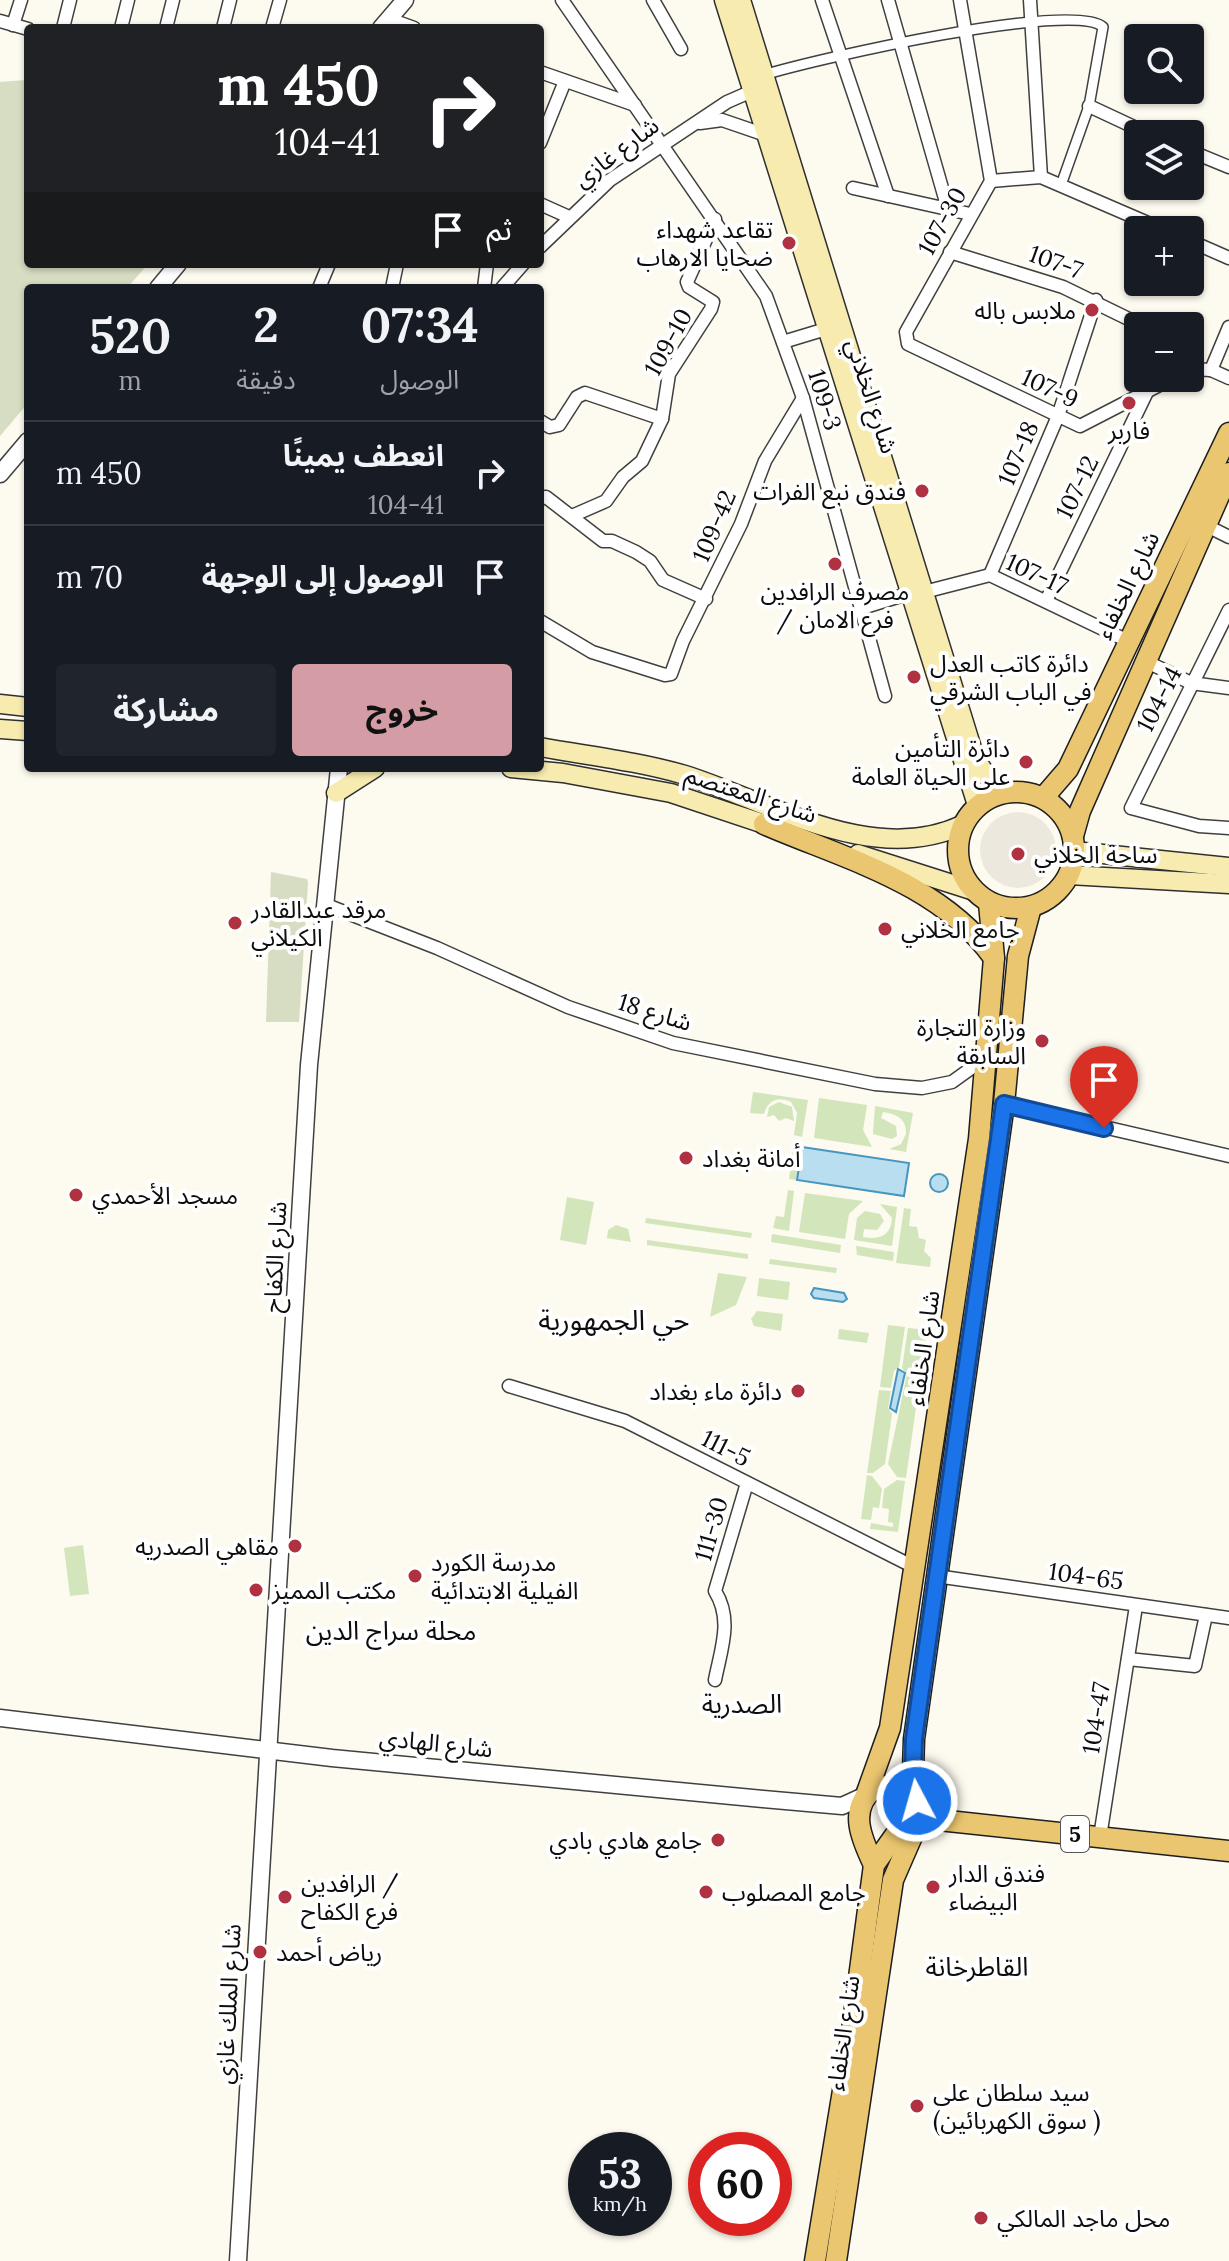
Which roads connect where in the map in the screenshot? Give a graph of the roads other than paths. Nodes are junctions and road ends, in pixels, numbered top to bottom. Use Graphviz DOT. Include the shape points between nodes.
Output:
graph roads {
  1 [pos="21,0"];
  2 [pos="70,0"];
  3 [pos="128,0"];
  4 [pos="173,0"];
  5 [pos="230,0"];
  6 [pos="280,0"];
  7 [pos="405,0"];
  8 [pos="562,0"];
  9 [pos="653,0"];
  10 [pos="724,0"];
  11 [pos="741,0"];
  12 [pos="822,0"];
  13 [pos="888,0"];
  14 [pos="960,0"];
  15 [pos="1026,7"];
  16 [pos="1004,13"];
  17 [pos="963,19"];
  18 [pos="6,23"];
  19 [pos="64,24"];
  20 [pos="122,24"];
  21 [pos="167,24"];
  22 [pos="224,24"];
  23 [pos="273,24"];
  24 [pos="385,24"];
  25 [pos="24,29"];
  26 [pos="0,30"];
  27 [pos="898,32"];
  28 [pos="681,49"];
  29 [pos="840,51"];
  30 [pos="544,73"];
  31 [pos="565,81"];
  32 [pos="761,84"];
  33 [pos="635,105"];
  34 [pos="1089,106"];
  35 [pos="1124,122"];
  36 [pos="685,128"];
  37 [pos="544,133"];
  38 [pos="774,135"];
  39 [pos="662,144"];
  40 [pos="1204,157"];
  41 [pos="1229,167"];
  42 [pos="1041,177"];
  43 [pos="991,181"];
  44 [pos="1061,185"];
  45 [pos="853,188"];
  46 [pos="888,196"];
  47 [pos="544,206"];
  48 [pos="948,209"];
  49 [pos="970,214"];
  50 [pos="1132,216"];
  51 [pos="569,217"];
  52 [pos="715,219"];
  53 [pos="544,243"];
  54 [pos="1204,247"];
  55 [pos="950,252"];
  56 [pos="1229,258"];
  57 [pos="175,268"];
  58 [pos="520,268"];
  59 [pos="161,284"];
  60 [pos="506,284"];
  61 [pos="1096,300"];
  62 [pos="1124,315"];
  63 [pos="1229,327"];
  64 [pos="826,329"];
  65 [pos="783,342"];
  66 [pos="908,344"];
  67 [pos="1204,369"];
  68 [pos="1211,370"];
  69 [pos="1229,378"];
  70 [pos="1147,392"];
  71 [pos="803,398"];
  72 [pos="1058,416"];
  73 [pos="662,419"];
  74 [pos="544,423"];
  75 [pos="1229,433"];
  76 [pos="24,446"];
  77 [pos="1229,473"];
  78 [pos="0,474"];
  79 [pos="544,497"];
  80 [pos="574,515"];
  81 [pos="1203,524"];
  82 [pos="1229,537"];
  83 [pos="990,575"];
  84 [pos="917,593"];
  85 [pos="706,599"];
  86 [pos="1046,601"];
  87 [pos="862,608"];
  88 [pos="1229,610"];
  89 [pos="544,623"];
  90 [pos="1128,641"];
  91 [pos="1145,661"];
  92 [pos="1191,683"];
  93 [pos="1229,688"];
  94 [pos="885,696"];
  95 [pos="0,704"];
  96 [pos="24,708"];
  97 [pos="24,709"];
  98 [pos="0,711"];
  99 [pos="0,729"];
  100 [pos="24,731"];
  101 [pos="544,748"];
  102 [pos="544,771"];
  103 [pos="339,772"];
  104 [pos="369,772"];
  105 [pos="336,793"];
  106 [pos="999,794"];
  107 [pos="1043,798"];
  108 [pos="977,805"];
  109 [pos="764,824"];
  110 [pos="962,825"];
  111 [pos="1229,828"];
  112 [pos="1074,844"];
  113 [pos="1229,867"];
  114 [pos="1069,875"];
  115 [pos="1229,884"];
  116 [pos="971,890"];
  117 [pos="989,903"];
  118 [pos="324,904"];
  119 [pos="1031,907"];
  120 [pos="994,958"];
  121 [pos="984,1059"];
  122 [pos="1004,1104"];
  123 [pos="1229,1156"];
  124 [pos="509,1386"];
  125 [pos="747,1483"];
  126 [pos="916,1568"];
  127 [pos="936,1576"];
  128 [pos="1136,1606"];
  129 [pos="1206,1615"];
  130 [pos="1229,1618"];
  131 [pos="1128,1659"];
  132 [pos="715,1680"];
  133 [pos="0,1718"];
  134 [pos="268,1749"];
  135 [pos="866,1795"];
  136 [pos="919,1810"];
  137 [pos="1100,1837"];
  138 [pos="1229,1851"];
  139 [pos="874,1865"];
  140 [pos="238,2261"];
  141 [pos="815,2261"];
  142 [pos="836,2261"];
  1 -- 18 [label="street"];
  2 -- 19 [label="street"];
  3 -- 20 [label="street"];
  4 -- 21 [label="street"];
  5 -- 22 [label="street"];
  6 -- 23 [label="street"];
  7 -- 24 [label="street"];
  8 -- 33 [label="street, 109-3"];
  9 -- 28 [label="street"];
  10 -- 32 [label="main road, شارع الخلاني"];
  11 -- 32 [label="main road, شارع الخلاني"];
  12 -- 29 [label="street"];
  13 -- 27 [label="street"];
  14 -- 17 [label="street, 107-30"];
  15 -- 34 [label="street" via="1087,12 1099,19 1103,27"];
  15 -- 42 [label="street"];
  16 -- 17 [label="street, شارع غازي"];
  17 -- 27 [label="street, شارع غازي"];
  17 -- 43 [label="street, 107-30"];
  25 -- 26 [label="street"];
  27 -- 29 [label="street, شارع غازي"];
  27 -- 48 [label="street"];
  29 -- 32 [label="street, شارع غازي"];
  29 -- 46 [label="street"];
  30 -- 31 [label="street"];
  31 -- 33 [label="street"];
  31 -- 37 [label="street"];
  32 -- 36 [label="street, شارع غازي"];
  32 -- 38 [label="main road, شارع الخلاني"];
  33 -- 39 [label="street, 109-3"];
  34 -- 35 [label="street"];
  34 -- 44 [label="street"];
  36 -- 38 [label="street, شارع غازي" via="722,120"];
  36 -- 39 [label="street, شارع غازي"];
  38 -- 64 [label="main road, شارع الخلاني"];
  38 -- 84 [label="main road, شارع الخلاني"];
  39 -- 51 [label="street, شارع غازي"];
  39 -- 52 [label="street, 109-3"];
  40 -- 41 [label="street"];
  42 -- 43 [label="street"];
  42 -- 44 [label="street"];
  43 -- 49 [label="street, 107-30"];
  44 -- 50 [label="street"];
  45 -- 46 [label="street"];
  46 -- 48 [label="street"];
  47 -- 51 [label="street"];
  48 -- 49 [label="street"];
  49 -- 55 [label="street, 107-30"];
  51 -- 53 [label="street, شارع غازي"];
  52 -- 65 [label="street, 109-3" via="766,296"];
  52 -- 73 [label="street, 109-10" via="687,282 713,302 669,374"];
  54 -- 56 [label="street"];
  55 -- 61 [label="street, 107-7"];
  55 -- 66 [label="street, 107-30" via="906,332"];
  57 -- 59 [label="street"];
  58 -- 60 [label="street"];
  61 -- 62 [label="street, 107-7"];
  61 -- 72 [label="street, 107-18"];
  63 -- 68 [label="street"];
  64 -- 65 [label="street"];
  64 -- 84 [label="main road, شارع الخلاني"];
  65 -- 71 [label="street, 109-3"];
  66 -- 72 [label="street, 107-9"];
  67 -- 68 [label="street"];
  68 -- 69 [label="street"];
  70 -- 72 [label="street, 107-9" via="1085,425"];
  70 -- 86 [label="street, 107-12"];
  71 -- 85 [label="street, 109-42" via="765,461"];
  71 -- 87 [label="street, 109-3"];
  72 -- 83 [label="street, 107-18"];
  73 -- 74 [label="street" via="585,393 559,425"];
  73 -- 80 [label="street, 109-10" via="642,461 606,501"];
  75 -- 90 [label="main road, شارع الخلفاء"];
  76 -- 78 [label="street"];
  77 -- 81 [label="main road, شارع الخلفاء"];
  79 -- 80 [label="street"];
  80 -- 85 [label="street" via="603,541 650,561 663,580"];
  81 -- 82 [label="street"];
  81 -- 91 [label="main road, شارع الخلفاء"];
  83 -- 84 [label="street, 107-17"];
  83 -- 86 [label="street, 107-17"];
  84 -- 87 [label="street, 107-17"];
  84 -- 106 [label="main road, شارع الخلاني" via="975,758"];
  84 -- 108 [label="main road, شارع الخلاني"];
  85 -- 89 [label="street, 109-42" via="671,674 665,675 592,652"];
  86 -- 90 [label="street, 107-17"];
  87 -- 94 [label="street, 109-3"];
  88 -- 92 [label="street, 104-14"];
  90 -- 107 [label="main road, شارع الخلفاء" via="1068,769"];
  91 -- 92 [label="street"];
  91 -- 112 [label="main road, شارع الخلفاء" via="1080,811"];
  92 -- 93 [label="street"];
  92 -- 111 [label="street, 104-14" via="1131,808 1199,826"];
  95 -- 96 [label="main road"];
  97 -- 98 [label="main road"];
  99 -- 100 [label="main road"];
  101 -- 110 [label="main road, شارع المعتصم" via="684,775 845,832 914,840"];
  102 -- 109 [label="main road, شارع المعتصم" via="671,793"];
  103 -- 105 [label="street, شارع الكفاح"];
  104 -- 105 [label="main road"];
  105 -- 118 [label="street, شارع الكفاح"];
  106 -- 107 [label="main road"];
  106 -- 108 [label="main road"];
  107 -- 112 [label="main road" via="1061,814"];
  108 -- 110 [label="main road"];
  109 -- 116 [label="main road, شارع المعتصم"];
  109 -- 120 [label="main road" via="931,897 963,922"];
  110 -- 116 [label="main road" via="956,847"];
  112 -- 113 [label="main road"];
  112 -- 114 [label="main road"];
  114 -- 115 [label="main road"];
  114 -- 119 [label="main road" via="1047,901"];
  116 -- 117 [label="main road"];
  117 -- 119 [label="main road"];
  117 -- 120 [label="main road, شارع الخلفاء"];
  118 -- 121 [label="street, شارع 18" via="568,1007 673,1043 875,1084 922,1088 952,1082"];
  118 -- 134 [label="street, شارع الكفاح" via="309,1065"];
  119 -- 122 [label="main road, شارع الخلفاء" via="1018,956"];
  120 -- 121 [label="main road, شارع الخلفاء"];
  121 -- 126 [label="main road, شارع الخلفاء" via="979,1139"];
  122 -- 123 [label="street"];
  122 -- 127 [label="main road, شارع الخلفاء"];
  124 -- 125 [label="street, 111-5" via="625,1421"];
  125 -- 126 [label="street, 111-5"];
  125 -- 132 [label="street, 111-30" via="715,1591 727,1619"];
  126 -- 135 [label="main road, شارع الخلفاء" via="890,1728"];
  127 -- 128 [label="street, 104-65"];
  127 -- 136 [label="main road, شارع الخلفاء" via="914,1739"];
  128 -- 129 [label="street, 104-65"];
  128 -- 131 [label="street, 104-47"];
  129 -- 130 [label="street, 104-65"];
  129 -- 131 [label="street" via="1195,1666"];
  131 -- 137 [label="street, 104-47"];
  133 -- 134 [label="street, شارع الهادي"];
  134 -- 135 [label="street, شارع الهادي" via="842,1806"];
  134 -- 140 [label="street, شارع الملك غازي"];
  135 -- 136 [label="main road" via="881,1785 895,1785 908,1790"];
  135 -- 139 [label="main road, شارع الخلفاء" via="859,1825"];
  136 -- 137 [label="main road, 5"];
  136 -- 139 [label="main road"];
  136 -- 142 [label="main road, شارع الخلفاء" via="893,1880"];
  137 -- 138 [label="main road, 5"];
  139 -- 141 [label="main road"];
}
